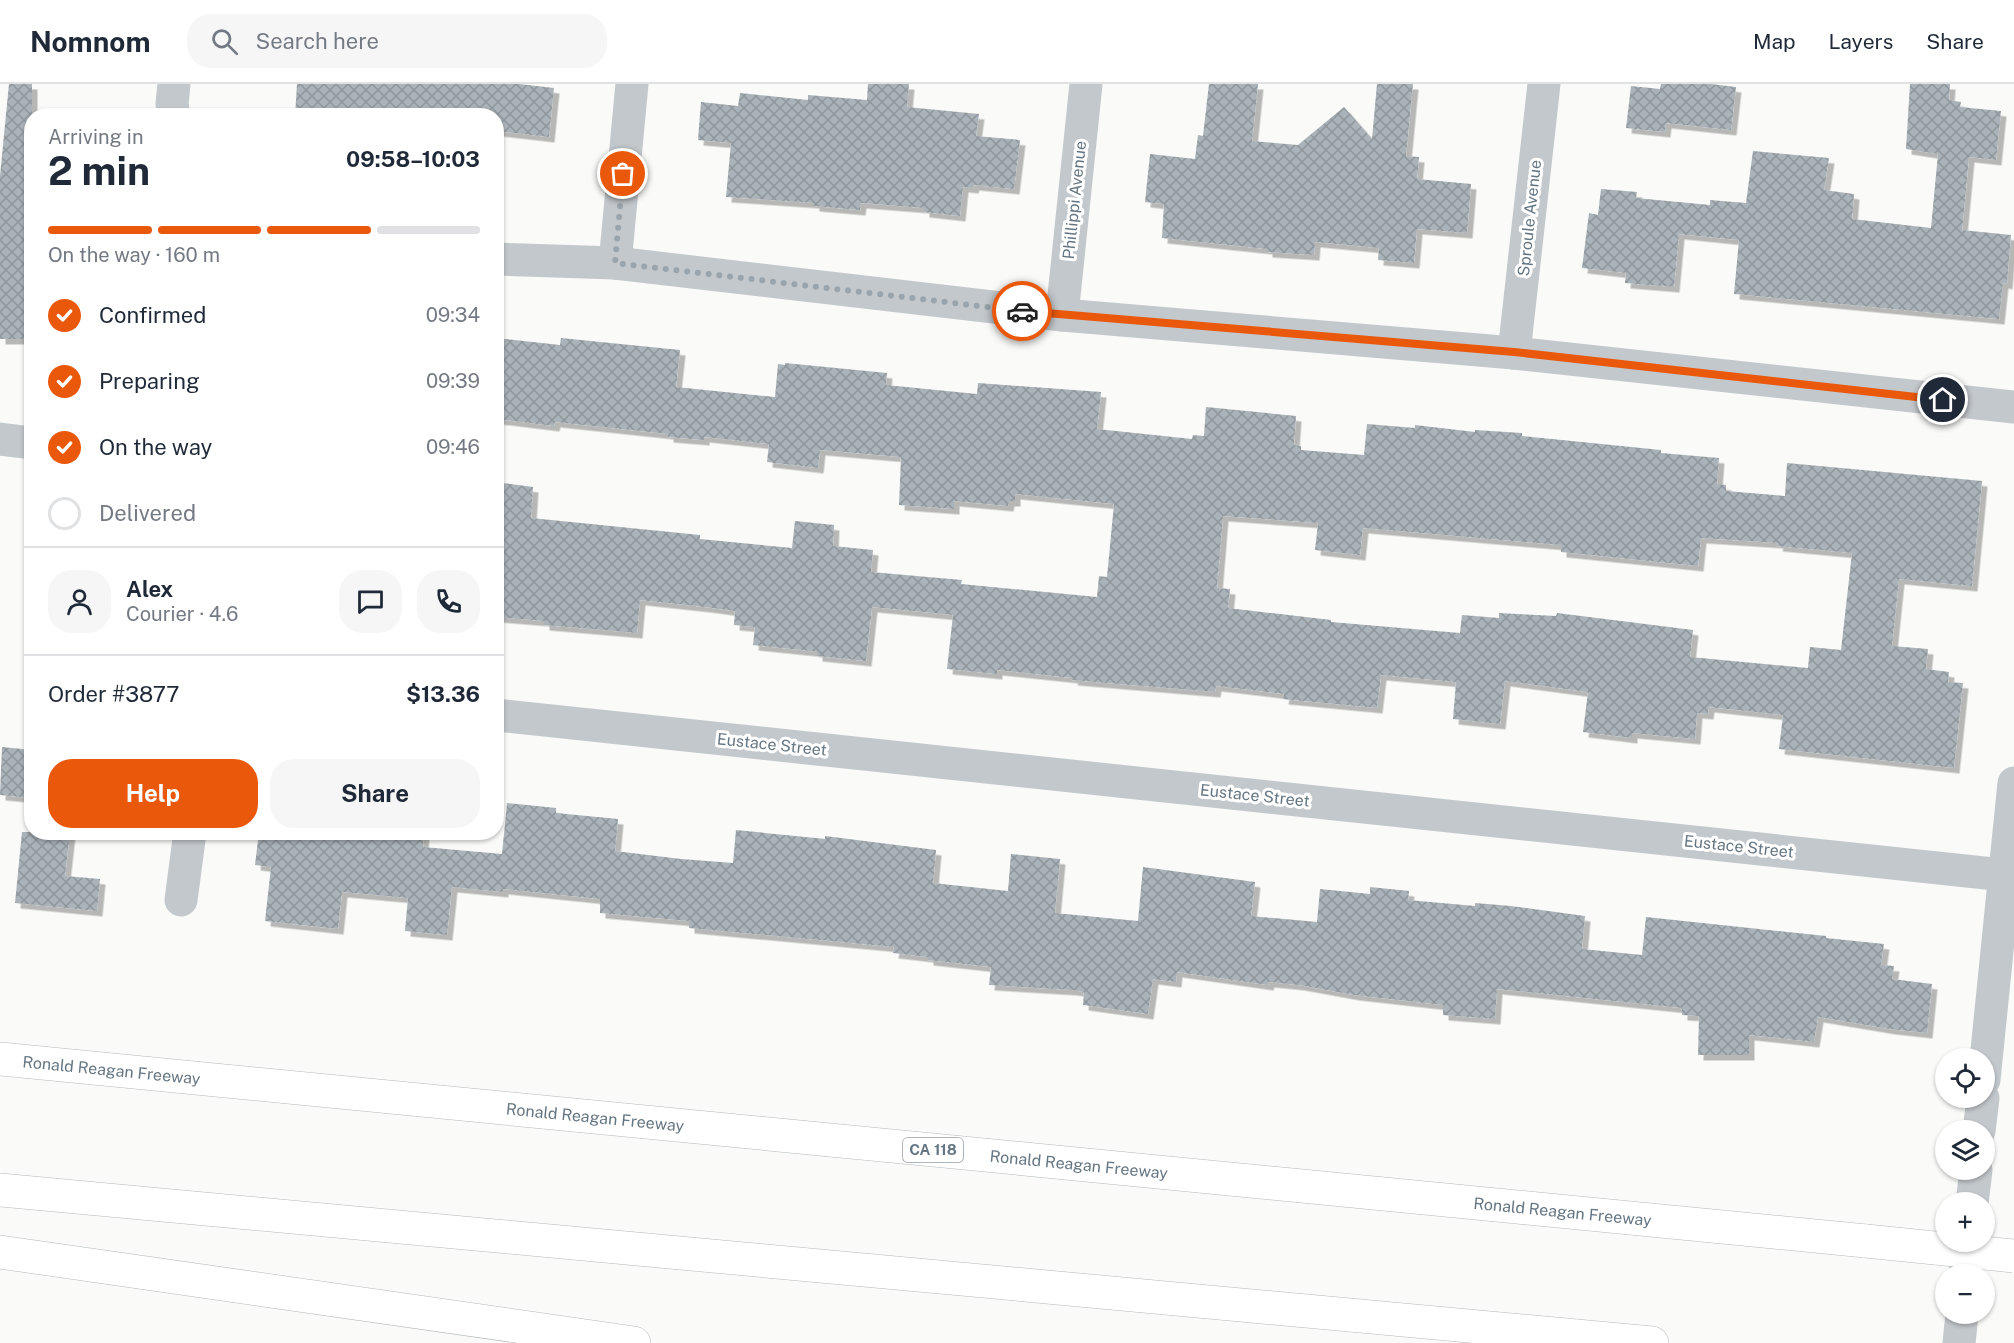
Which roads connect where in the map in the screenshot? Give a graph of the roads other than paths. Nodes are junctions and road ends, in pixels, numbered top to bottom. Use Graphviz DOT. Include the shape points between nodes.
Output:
graph roads {
  1 [pos="174,84"];
  2 [pos="632,84"];
  3 [pos="1086,84"];
  4 [pos="1544,84"];
  5 [pos="173,108"];
  6 [pos="504,259"];
  7 [pos="615,263"];
  8 [pos="1062,315"];
  9 [pos="1514,352"];
  10 [pos="2014,407"];
  11 [pos="0,439"];
  12 [pos="24,442"];
  13 [pos="504,716"];
  14 [pos="2014,783"];
  15 [pos="189,840"];
  16 [pos="2009,875"];
  17 [pos="181,900"];
  18 [pos="1988,1048"];
  19 [pos="0,1059"];
  20 [pos="0,1190"];
  21 [pos="0,1252"];
  22 [pos="2014,1256"];
  23 [pos="1961,1324"];
  24 [pos="634,1343"];
  25 [pos="1652,1343"];
  26 [pos="1959,1343"];
  1 -- 5 [label="street"];
  2 -- 7 [label="street"];
  3 -- 8 [label="street, Phillippi Avenue"];
  4 -- 9 [label="street, Sproule Avenue"];
  6 -- 7 [label="street"];
  7 -- 8 [label="street"];
  8 -- 9 [label="street"];
  9 -- 10 [label="street"];
  11 -- 12 [label="street"];
  13 -- 16 [label="street, Eustace Street"];
  14 -- 16 [label="street"];
  15 -- 17 [label="street"];
  16 -- 18 [label="street"];
  19 -- 22 [label="highway, Ronald Reagan Freeway / CA 118, bridge"];
  20 -- 25 [label="highway"];
  21 -- 24 [label="highway"];
  23 -- 26 [label="street"];
}
